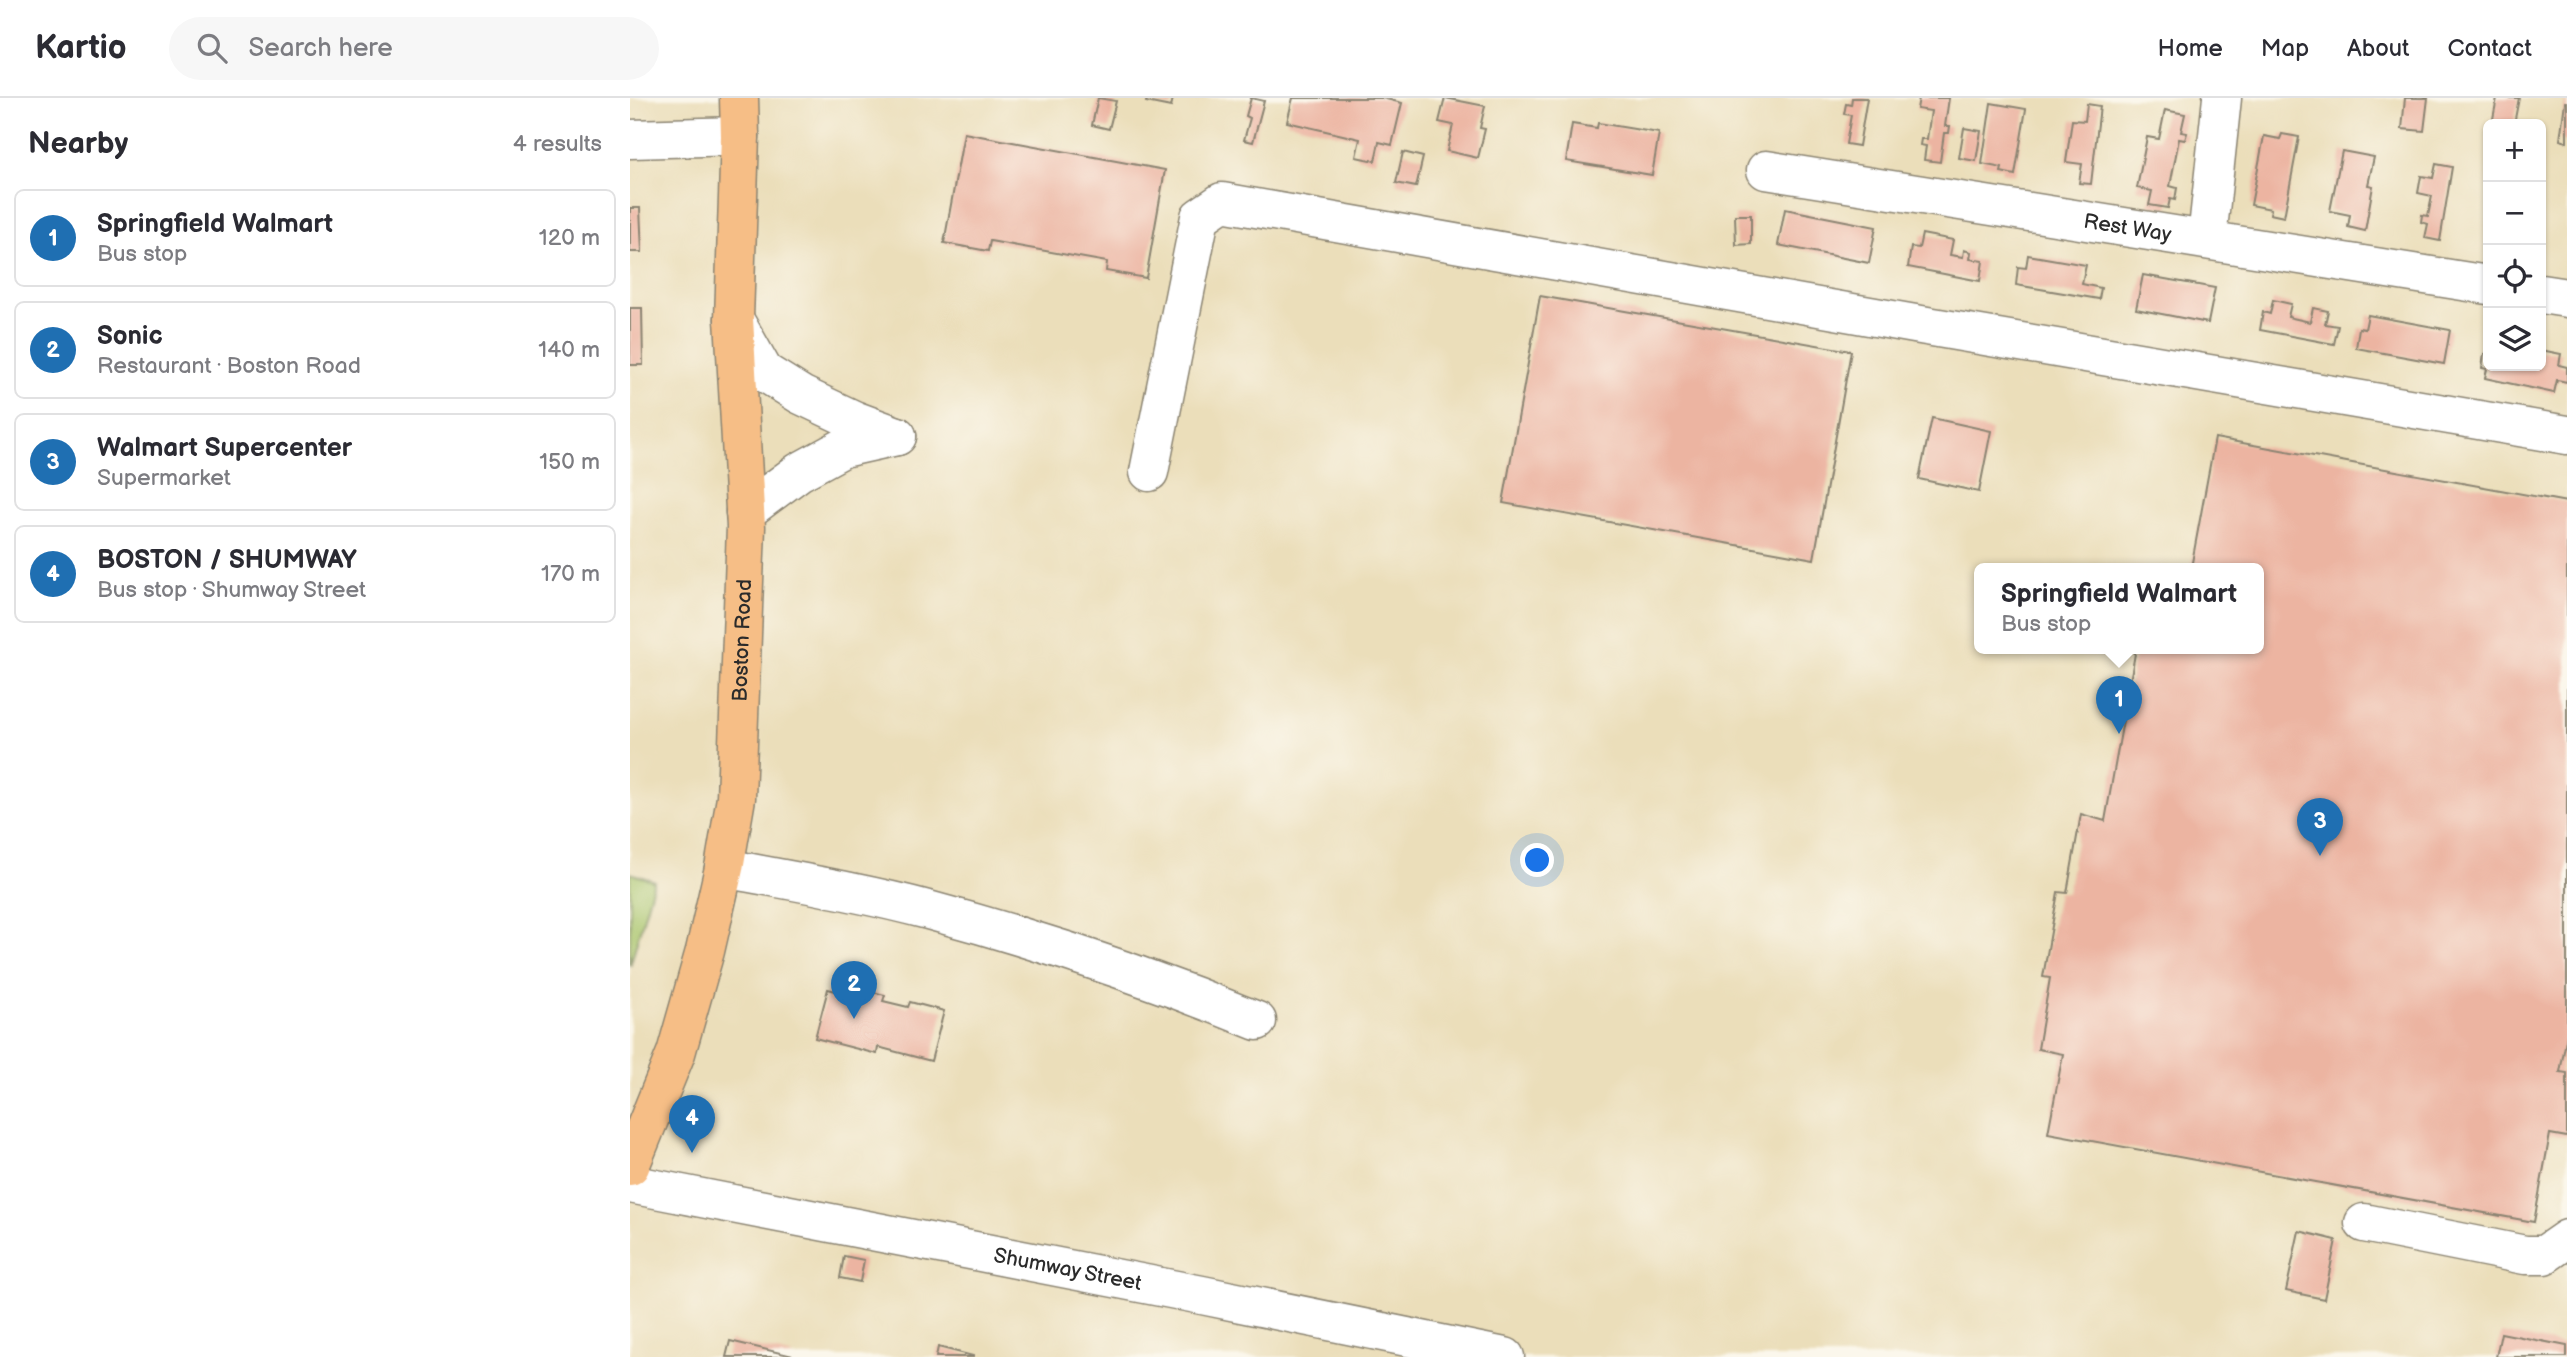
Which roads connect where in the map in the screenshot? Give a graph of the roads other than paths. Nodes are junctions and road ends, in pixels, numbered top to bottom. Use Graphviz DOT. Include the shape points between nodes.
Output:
graph roads {
  1 [pos="739,98"];
  2 [pos="2222,98"];
  3 [pos="740,136"];
  4 [pos="630,139"];
  5 [pos="1766,170"];
  6 [pos="2207,239"];
  7 [pos="2483,284"];
  8 [pos="2546,294"];
  9 [pos="2567,298"];
  10 [pos="734,319"];
  11 [pos="2567,435"];
  12 [pos="1149,472"];
  13 [pos="746,512"];
  14 [pos="724,868"];
  15 [pos="1257,1021"];
  16 [pos="630,1166"];
  17 [pos="630,1184"];
  18 [pos="2364,1223"];
  19 [pos="2567,1239"];
  20 [pos="1505,1357"];
  1 -- 3 [label="main road, Boston Road"];
  2 -- 6 [label="street"];
  3 -- 4 [label="street"];
  3 -- 10 [label="main road, Boston Road"];
  5 -- 6 [label="street, Rest Way"];
  6 -- 7 [label="street, Rest Way"];
  8 -- 9 [label="street"];
  10 -- 13 [label="main road, Boston Road"];
  10 -- 13 [label="street" via="765,372 801,395 898,436 843,449 799,472"];
  11 -- 12 [label="street" via="1222,202 1200,217"];
  13 -- 14 [label="main road, Boston Road" via="736,798"];
  14 -- 15 [label="street" via="858,894 1002,931 1115,966"];
  14 -- 16 [label="main road, Boston Road" via="676,1053"];
  17 -- 20 [label="street, Shumway Street"];
  18 -- 19 [label="street" via="2525,1255 2544,1255"];
}
